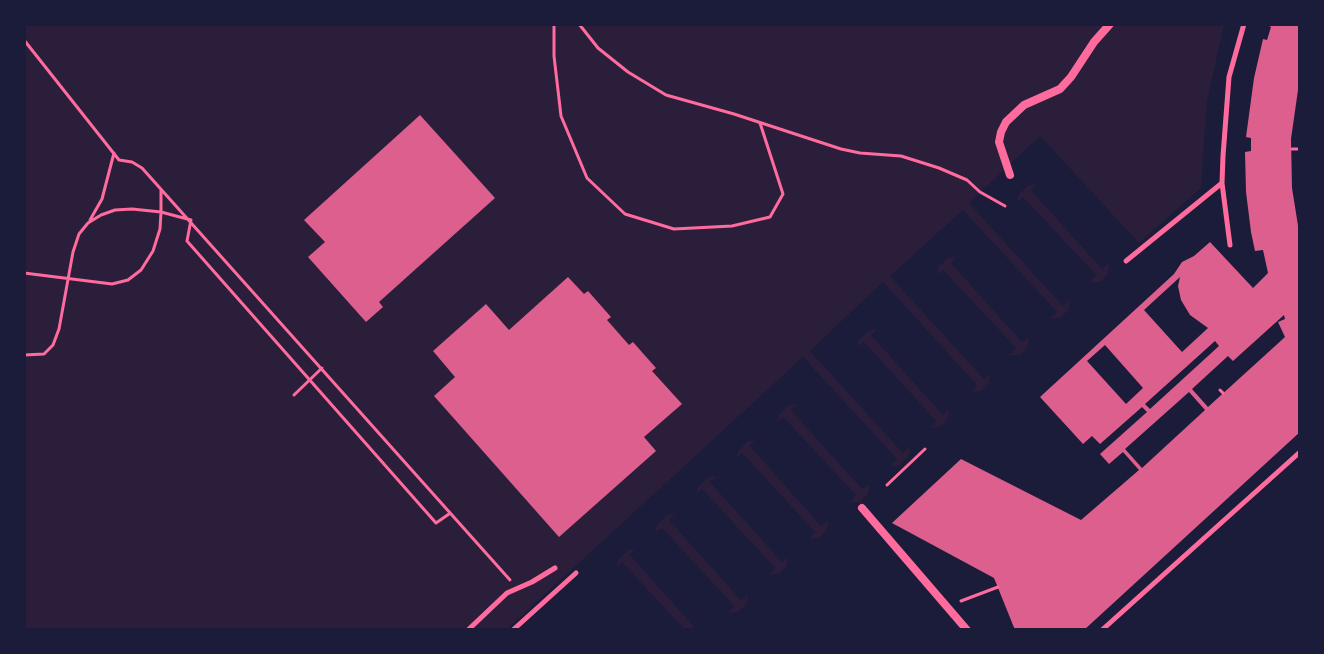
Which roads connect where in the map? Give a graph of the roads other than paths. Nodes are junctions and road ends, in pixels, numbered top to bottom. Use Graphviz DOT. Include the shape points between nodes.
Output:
graph roads {
  1 [pos="1110,24"];
  2 [pos="1244,24"];
  3 [pos="1010,175"];
  4 [pos="1222,183"];
  5 [pos="1230,245"];
  6 [pos="1126,261"];
  7 [pos="1300,452"];
  8 [pos="862,508"];
  9 [pos="555,568"];
  10 [pos="576,573"];
  11 [pos="468,630"];
  12 [pos="513,630"];
  13 [pos="967,630"];
  14 [pos="1102,630"];
  1 -- 3 [label="street" via="1060,89 1024,105 1006,122 999,142"];
  2 -- 4 [label="lane" via="1229,77"];
  4 -- 5 [label="lane"];
  4 -- 6 [label="lane"];
  7 -- 14 [label="lane"];
  8 -- 13 [label="street"];
  9 -- 11 [label="lane" via="507,593"];
  10 -- 12 [label="lane"];
}
